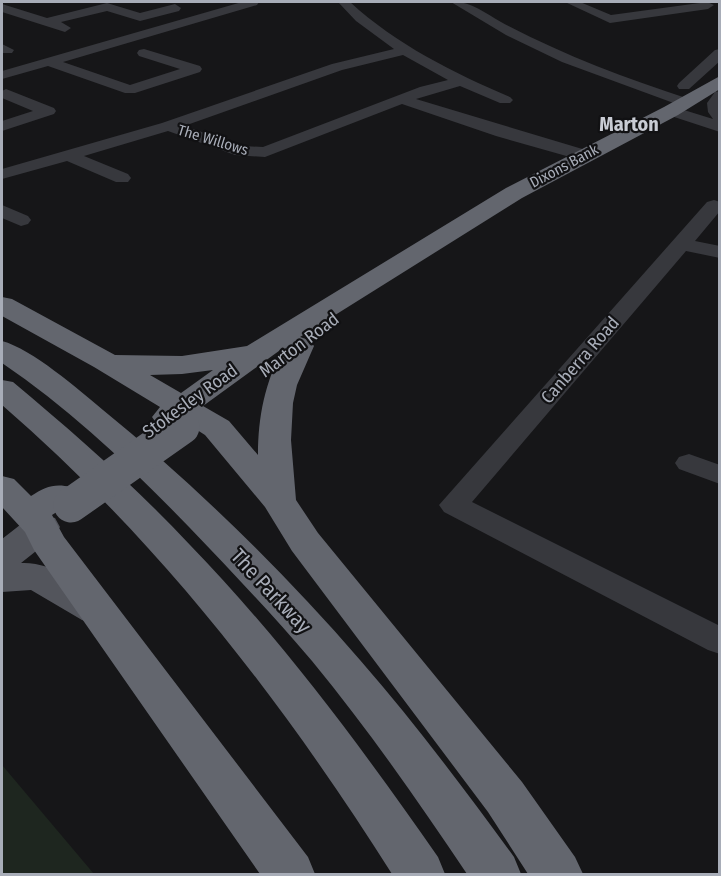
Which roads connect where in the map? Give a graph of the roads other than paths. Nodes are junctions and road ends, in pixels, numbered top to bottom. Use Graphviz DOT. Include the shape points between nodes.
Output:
graph roads {
  1 [pos="253,2"];
  2 [pos="344,2"];
  3 [pos="457,2"];
  4 [pos="572,2"];
  5 [pos="26,4"];
  6 [pos="192,4"];
  7 [pos="709,5"];
  8 [pos="4,8"];
  9 [pos="610,19"];
  10 [pos="47,22"];
  11 [pos="637,30"];
  12 [pos="111,44"];
  13 [pos="406,50"];
  14 [pos="144,53"];
  15 [pos="720,53"];
  16 [pos="48,62"];
  17 [pos="2,75"];
  18 [pos="460,81"];
  19 [pos="720,81"];
  20 [pos="6,94"];
  21 [pos="684,94"];
  22 [pos="720,95"];
  23 [pos="401,99"];
  24 [pos="505,100"];
  25 [pos="720,118"];
  26 [pos="2,126"];
  27 [pos="168,126"];
  28 [pos="720,127"];
  29 [pos="584,155"];
  30 [pos="70,156"];
  31 [pos="2,174"];
  32 [pos="122,178"];
  33 [pos="714,206"];
  34 [pos="2,211"];
  35 [pos="21,220"];
  36 [pos="681,244"];
  37 [pos="720,252"];
  38 [pos="412,256"];
  39 [pos="2,305"];
  40 [pos="309,331"];
  41 [pos="262,349"];
  42 [pos="2,350"];
  43 [pos="105,361"];
  44 [pos="2,389"];
  45 [pos="183,417"];
  46 [pos="689,463"];
  47 [pos="720,476"];
  48 [pos="2,487"];
  49 [pos="278,500"];
  50 [pos="40,515"];
  51 [pos="2,558"];
  52 [pos="2,578"];
  53 [pos="98,611"];
  54 [pos="720,641"];
  55 [pos="290,874"];
  56 [pos="420,874"];
  57 [pos="496,874"];
  58 [pos="557,874"];
  1 -- 12 [label="street"];
  2 -- 13 [label="street" via="366,23"];
  3 -- 21 [label="street" via="575,62"];
  4 -- 9 [label="street"];
  5 -- 8 [label="street"];
  6 -- 10 [label="street" via="140,17 107,7"];
  7 -- 9 [label="street"];
  8 -- 10 [label="street"];
  9 -- 11 [label="street"];
  10 -- 12 [label="street"];
  12 -- 16 [label="street"];
  13 -- 18 [label="street"];
  13 -- 27 [label="street, The Willows" via="338,67"];
  14 -- 16 [label="street" via="195,69 130,90"];
  15 -- 21 [label="street"];
  16 -- 17 [label="street"];
  18 -- 23 [label="street, The Willows"];
  18 -- 24 [label="street"];
  19 -- 21 [label="highway, Dixons Bank"];
  20 -- 26 [label="street" via="48,111"];
  21 -- 28 [label="street"];
  21 -- 29 [label="highway, Dixons Bank"];
  22 -- 25 [label="street" via="714,105"];
  23 -- 27 [label="street, The Willows" via="265,152 241,151"];
  23 -- 29 [label="street"];
  27 -- 30 [label="street"];
  29 -- 38 [label="highway, Dixons Bank"];
  30 -- 31 [label="street"];
  30 -- 32 [label="street"];
  33 -- 36 [label="street, Canberra Road"];
  34 -- 35 [label="street"];
  36 -- 37 [label="street"];
  36 -- 54 [label="street, Canberra Road" via="454,505"];
  38 -- 40 [label="highway, Marton Road" via="392,276"];
  39 -- 43 [label="highway"];
  40 -- 41 [label="highway, Stokesley Road"];
  40 -- 45 [label="highway, Marton Road" via="226,399"];
  40 -- 49 [label="highway" via="279,390"];
  41 -- 43 [label="highway" via="182,367"];
  41 -- 45 [label="highway, Stokesley Road"];
  42 -- 57 [label="highway, The Parkway" via="107,429 176,492 295,615 364,695"];
  43 -- 45 [label="highway"];
  44 -- 56 [label="highway" via="82,456 218,600 282,678 369,796"];
  45 -- 49 [label="highway" via="216,428"];
  45 -- 50 [label="highway, Stokesley Road, bridge"];
  46 -- 47 [label="street"];
  48 -- 50 [label="highway"];
  49 -- 58 [label="highway" via="304,542 505,797"];
  50 -- 51 [label="main road, Stokesley Road"];
  50 -- 53 [label="highway" via="47,542"];
  52 -- 53 [label="main road" via="31,576 46,580"];
  53 -- 55 [label="highway"];
}
